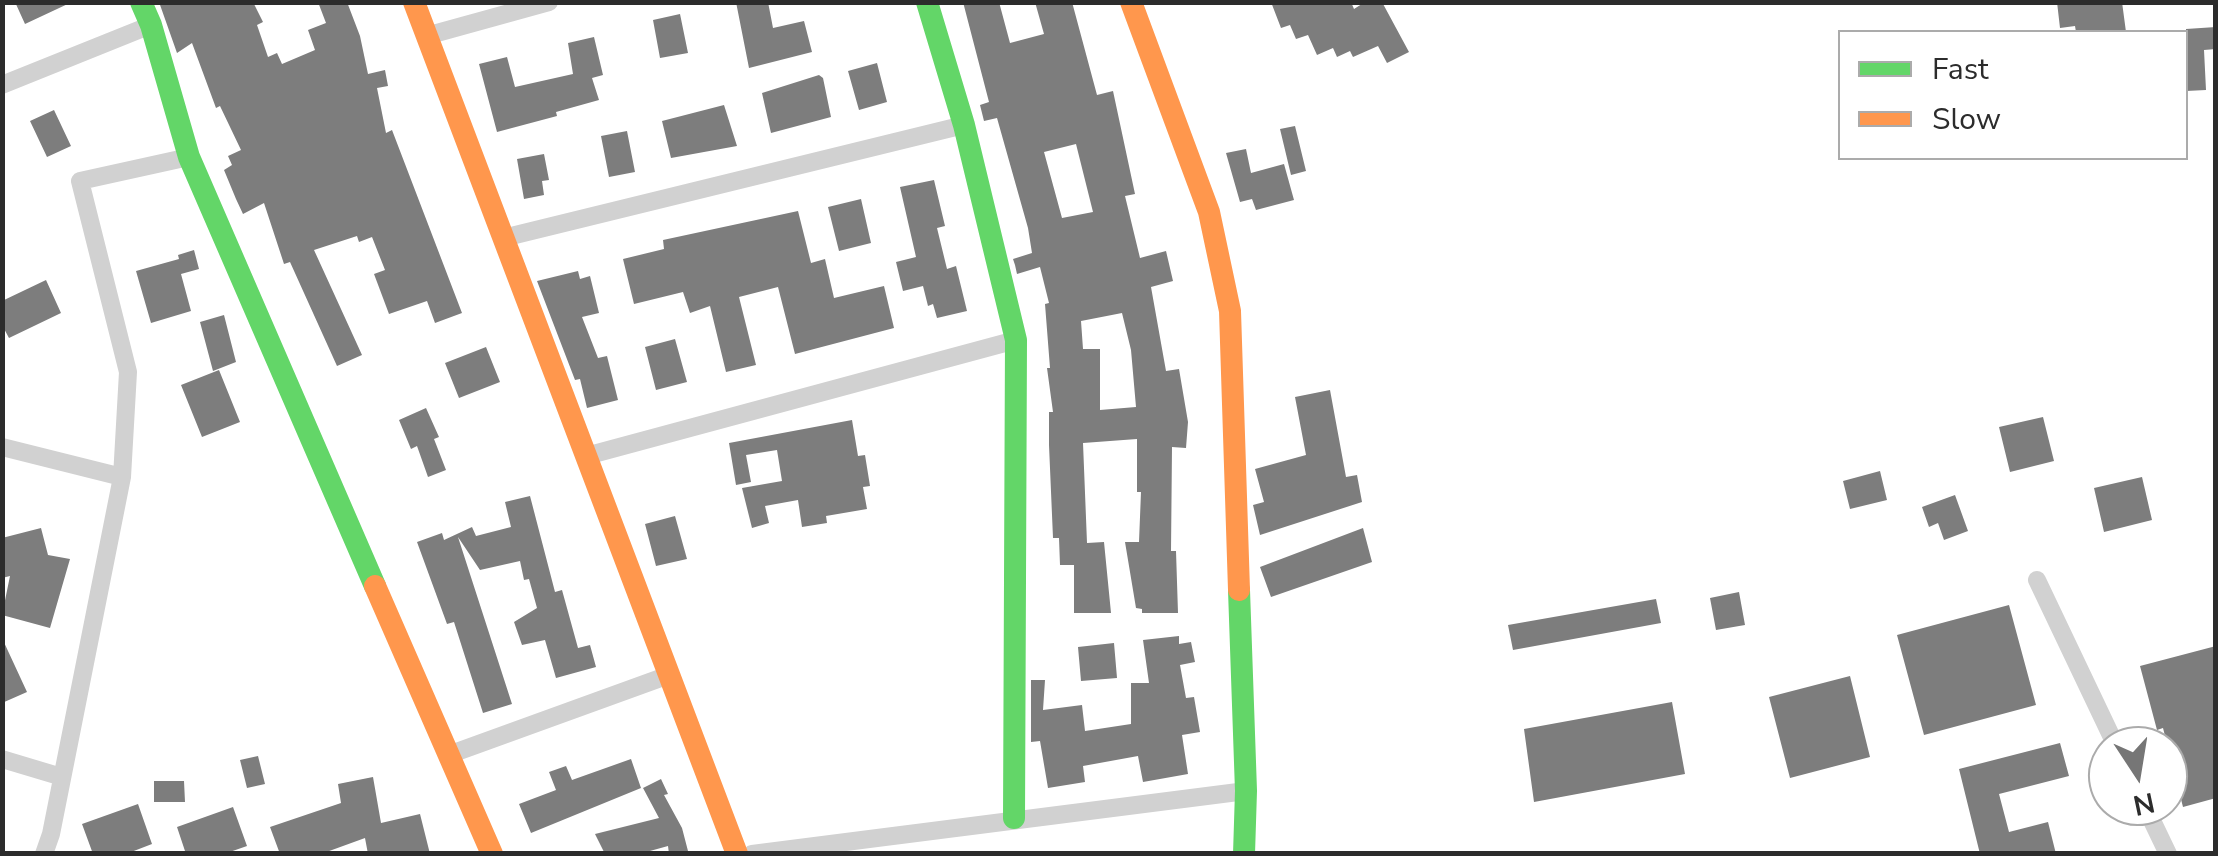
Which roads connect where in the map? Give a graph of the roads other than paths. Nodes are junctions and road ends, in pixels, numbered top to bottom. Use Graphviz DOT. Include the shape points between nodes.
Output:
graph roads {
  1 [pos="141,2"];
  2 [pos="414,2"];
  3 [pos="549,2"];
  4 [pos="927,2"];
  5 [pos="1132,2"];
  6 [pos="151,25"];
  7 [pos="426,36"];
  8 [pos="2,85"];
  9 [pos="964,125"];
  10 [pos="189,157"];
  11 [pos="503,238"];
  12 [pos="1016,340"];
  13 [pos="2,447"];
  14 [pos="586,456"];
  15 [pos="122,477"];
  16 [pos="2037,580"];
  17 [pos="669,674"];
  18 [pos="2106,726"];
  19 [pos="451,754"];
  20 [pos="2,759"];
  21 [pos="62,777"];
  22 [pos="1246,791"];
  23 [pos="1014,818"];
  24 [pos="2155,826"];
  25 [pos="44,854"];
  26 [pos="492,854"];
  27 [pos="737,854"];
  28 [pos="752,854"];
  29 [pos="1244,854"];
  30 [pos="2168,854"];
  1 -- 6 [label="street"];
  2 -- 7 [label="street"];
  3 -- 7 [label="street"];
  4 -- 9 [label="street"];
  5 -- 22 [label="street" via="1209,212 1230,311"];
  6 -- 8 [label="street"];
  6 -- 10 [label="street"];
  7 -- 11 [label="street"];
  9 -- 11 [label="street"];
  9 -- 12 [label="street"];
  10 -- 15 [label="street" via="80,180 128,372"];
  10 -- 19 [label="street"];
  11 -- 14 [label="street"];
  12 -- 14 [label="street"];
  12 -- 23 [label="street"];
  13 -- 15 [label="street"];
  14 -- 17 [label="street"];
  15 -- 21 [label="street"];
  16 -- 18 [label="street"];
  17 -- 19 [label="street"];
  17 -- 27 [label="street"];
  19 -- 26 [label="street"];
  20 -- 21 [label="street"];
  21 -- 25 [label="street"];
  22 -- 23 [label="street"];
  22 -- 29 [label="street"];
  23 -- 28 [label="street"];
  24 -- 30 [label="street"];
}
